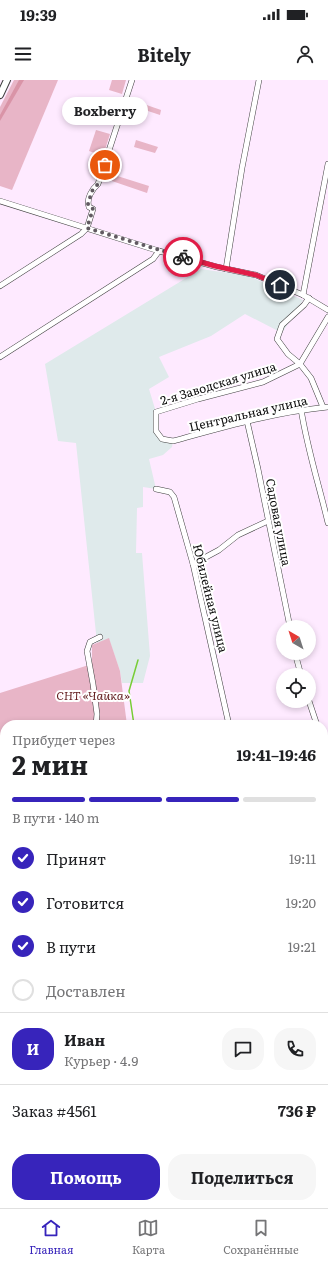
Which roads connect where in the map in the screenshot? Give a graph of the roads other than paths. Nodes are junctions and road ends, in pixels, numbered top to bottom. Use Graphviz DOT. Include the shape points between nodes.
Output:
graph roads {
  1 [pos="7,80"];
  2 [pos="132,80"];
  3 [pos="259,80"];
  4 [pos="0,95"];
  5 [pos="328,164"];
  6 [pos="0,201"];
  7 [pos="87,228"];
  8 [pos="159,251"];
  9 [pos="226,268"];
  10 [pos="0,286"];
  11 [pos="303,295"];
  12 [pos="309,298"];
  13 [pos="328,310"];
  14 [pos="328,317"];
  15 [pos="0,357"];
  16 [pos="300,364"];
  17 [pos="325,407"];
  18 [pos="301,410"];
  19 [pos="247,421"];
  20 [pos="173,441"];
  21 [pos="156,489"];
  22 [pos="268,521"];
  23 [pos="328,523"];
  24 [pos="193,564"];
  25 [pos="289,620"];
  26 [pos="100,637"];
  27 [pos="311,708"];
  28 [pos="96,720"];
  29 [pos="228,720"];
  30 [pos="315,720"];
  1 -- 4 [label="street"];
  2 -- 7 [label="street" via="98,184 93,189 88,204 93,209"];
  3 -- 9 [label="street"];
  5 -- 11 [label="street"];
  6 -- 7 [label="street"];
  7 -- 8 [label="street"];
  7 -- 10 [label="street"];
  8 -- 9 [label="street"];
  8 -- 15 [label="street" via="153,259"];
  9 -- 11 [label="street" via="256,275"];
  11 -- 12 [label="street"];
  12 -- 13 [label="street"];
  12 -- 16 [label="street" via="282,326 277,339 288,354"];
  14 -- 16 [label="street"];
  16 -- 17 [label="street" via="311,378"];
  16 -- 20 [label="street, 2-я Заводская улица" via="263,382 156,412 156,431 162,438"];
  17 -- 18 [label="street, Центральная улица"];
  18 -- 19 [label="street, Центральная улица"];
  18 -- 23 [label="street" via="305,436"];
  19 -- 20 [label="street, Центральная улица"];
  19 -- 22 [label="street, Садовая улица"];
  21 -- 24 [label="street, Юбилейная улица" via="170,492 174,497"];
  22 -- 24 [label="street"];
  22 -- 25 [label="street, Садовая улица"];
  24 -- 29 [label="street, Юбилейная улица"];
  26 -- 28 [label="street" via="90,642 87,651"];
  27 -- 30 [label="street"];
}
